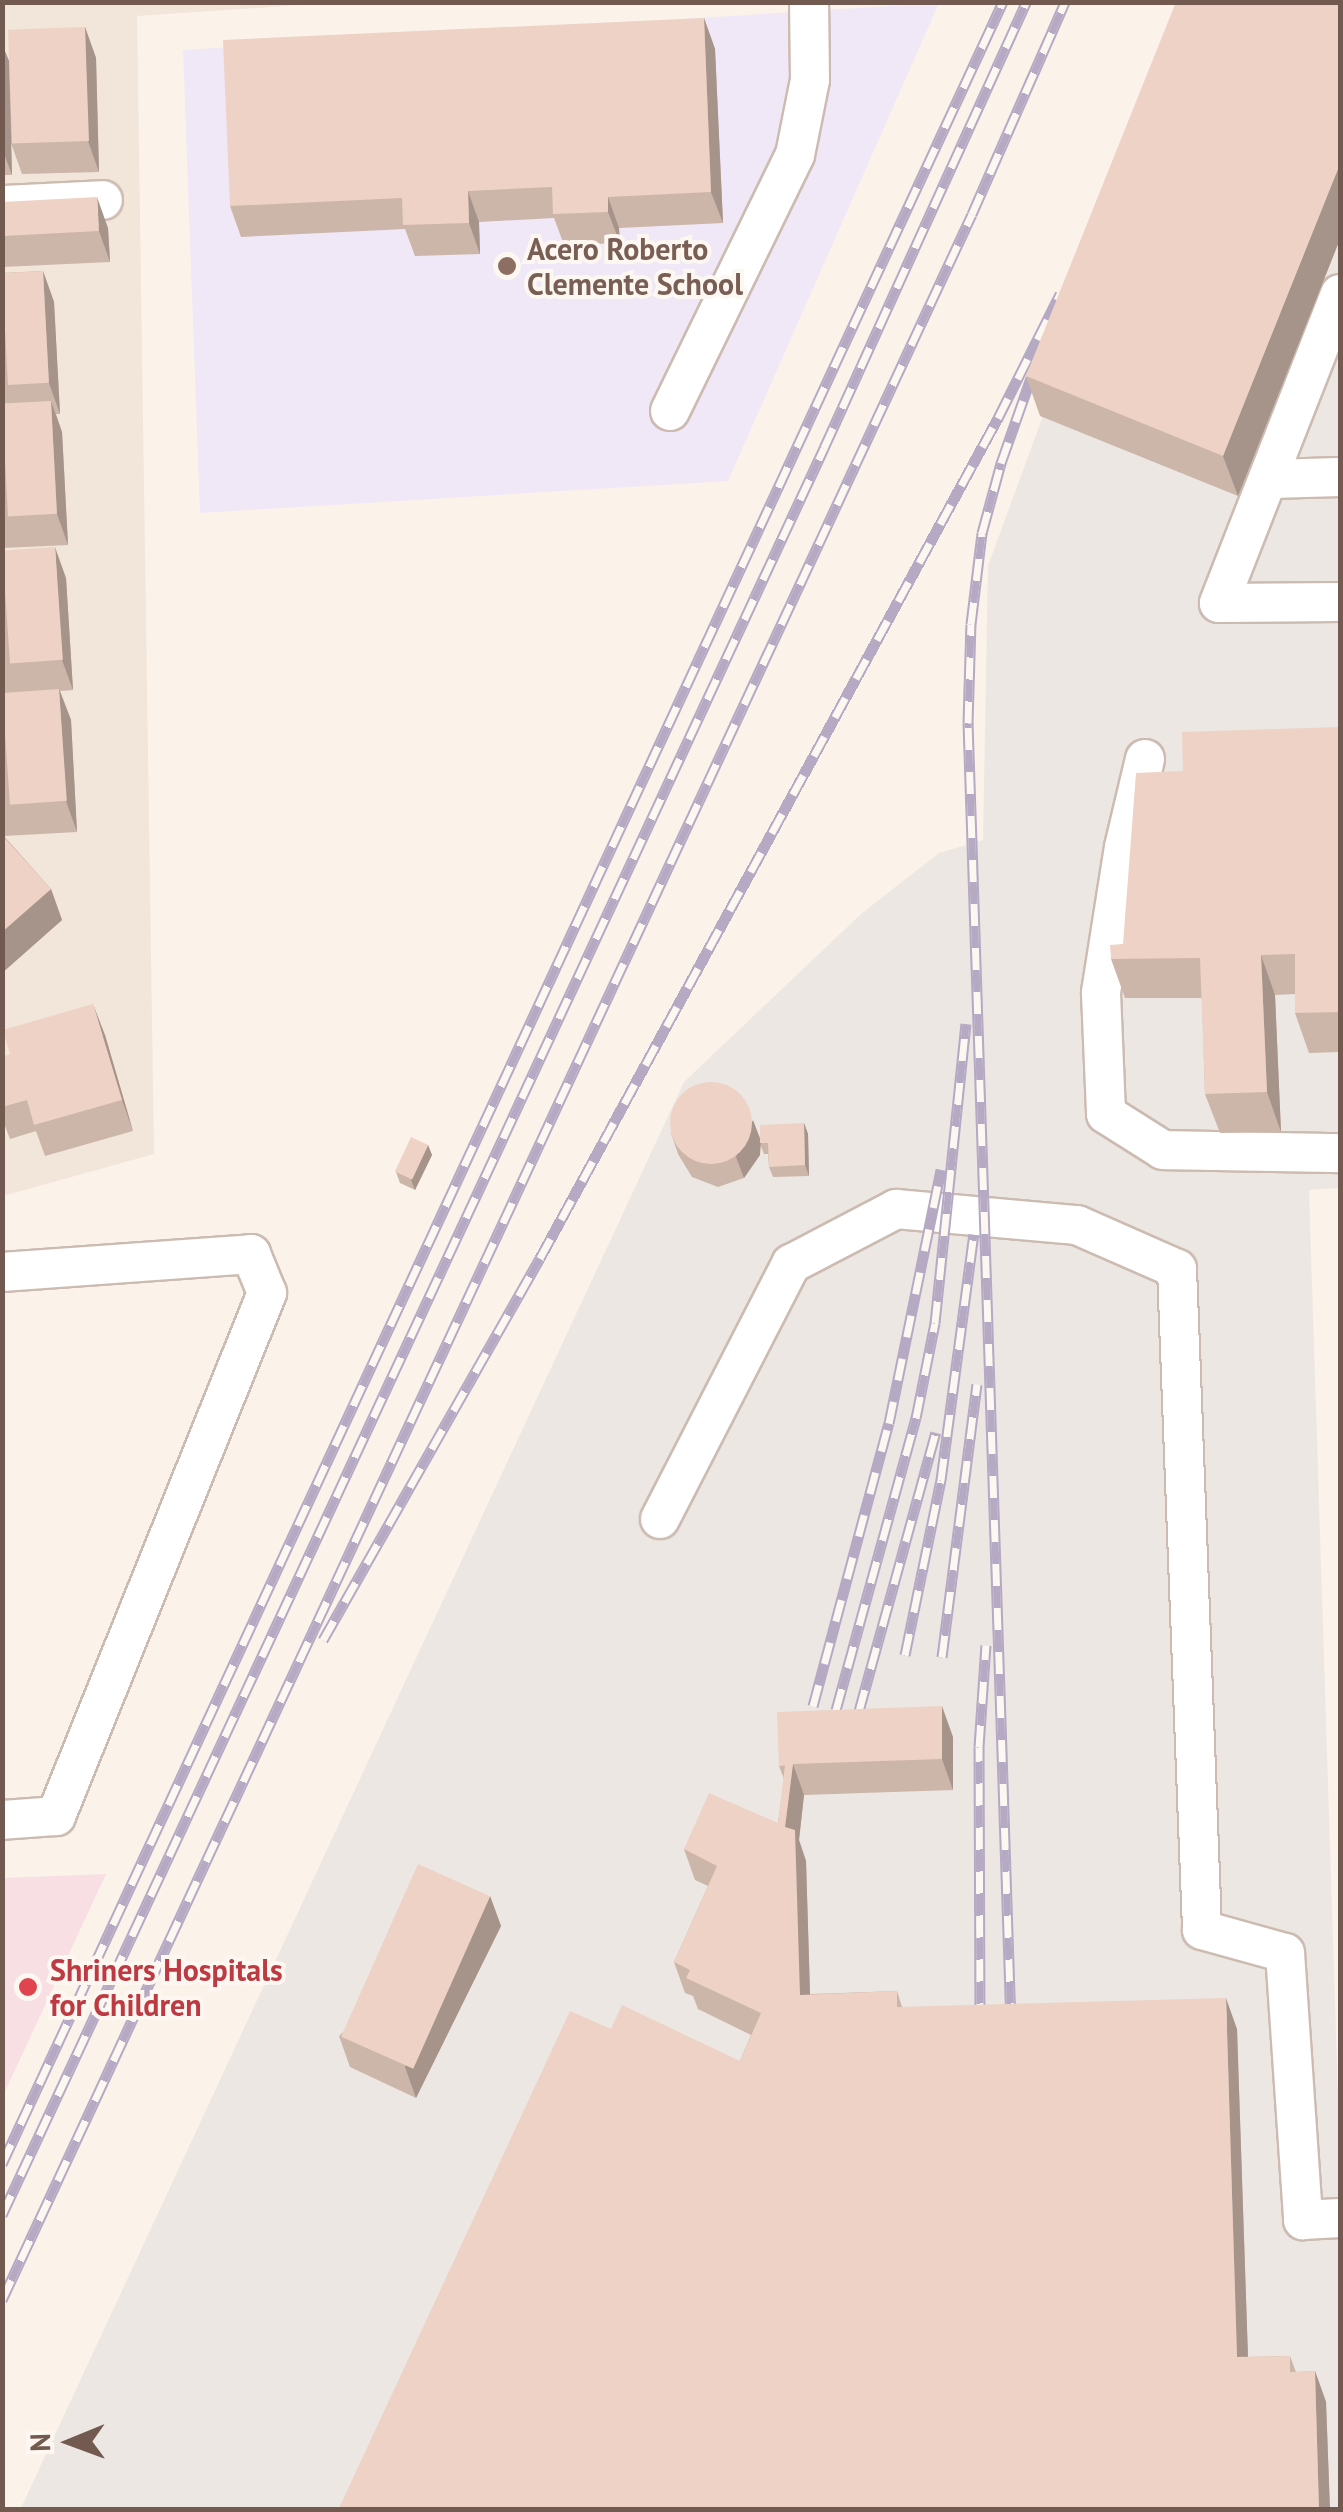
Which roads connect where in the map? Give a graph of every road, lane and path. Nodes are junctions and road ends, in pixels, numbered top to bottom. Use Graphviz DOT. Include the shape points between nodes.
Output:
graph roads {
  1 [pos="809,2"];
  2 [pos="103,200"];
  3 [pos="2,204"];
  4 [pos="1340,294"];
  5 [pos="670,411"];
  6 [pos="1340,477"];
  7 [pos="1271,479"];
  8 [pos="1340,602"];
  9 [pos="1145,759"];
  10 [pos="1340,1153"];
  11 [pos="2,1272"];
  12 [pos="660,1520"];
  13 [pos="2,1820"];
  14 [pos="1340,2218"];
  1 -- 5 [label="lane" via="810,80 795,156"];
  2 -- 3 [label="lane"];
  4 -- 7 [label="lane"];
  6 -- 7 [label="lane"];
  7 -- 8 [label="lane" via="1219,603"];
  9 -- 10 [label="lane" via="1101,993 1106,1114 1163,1150"];
  11 -- 13 [label="lane" via="251,1254 268,1293 56,1816"];
  12 -- 14 [label="lane" via="791,1264 896,1208 1077,1225 1177,1269 1202,1930 1285,1953 1302,2220"];
}
